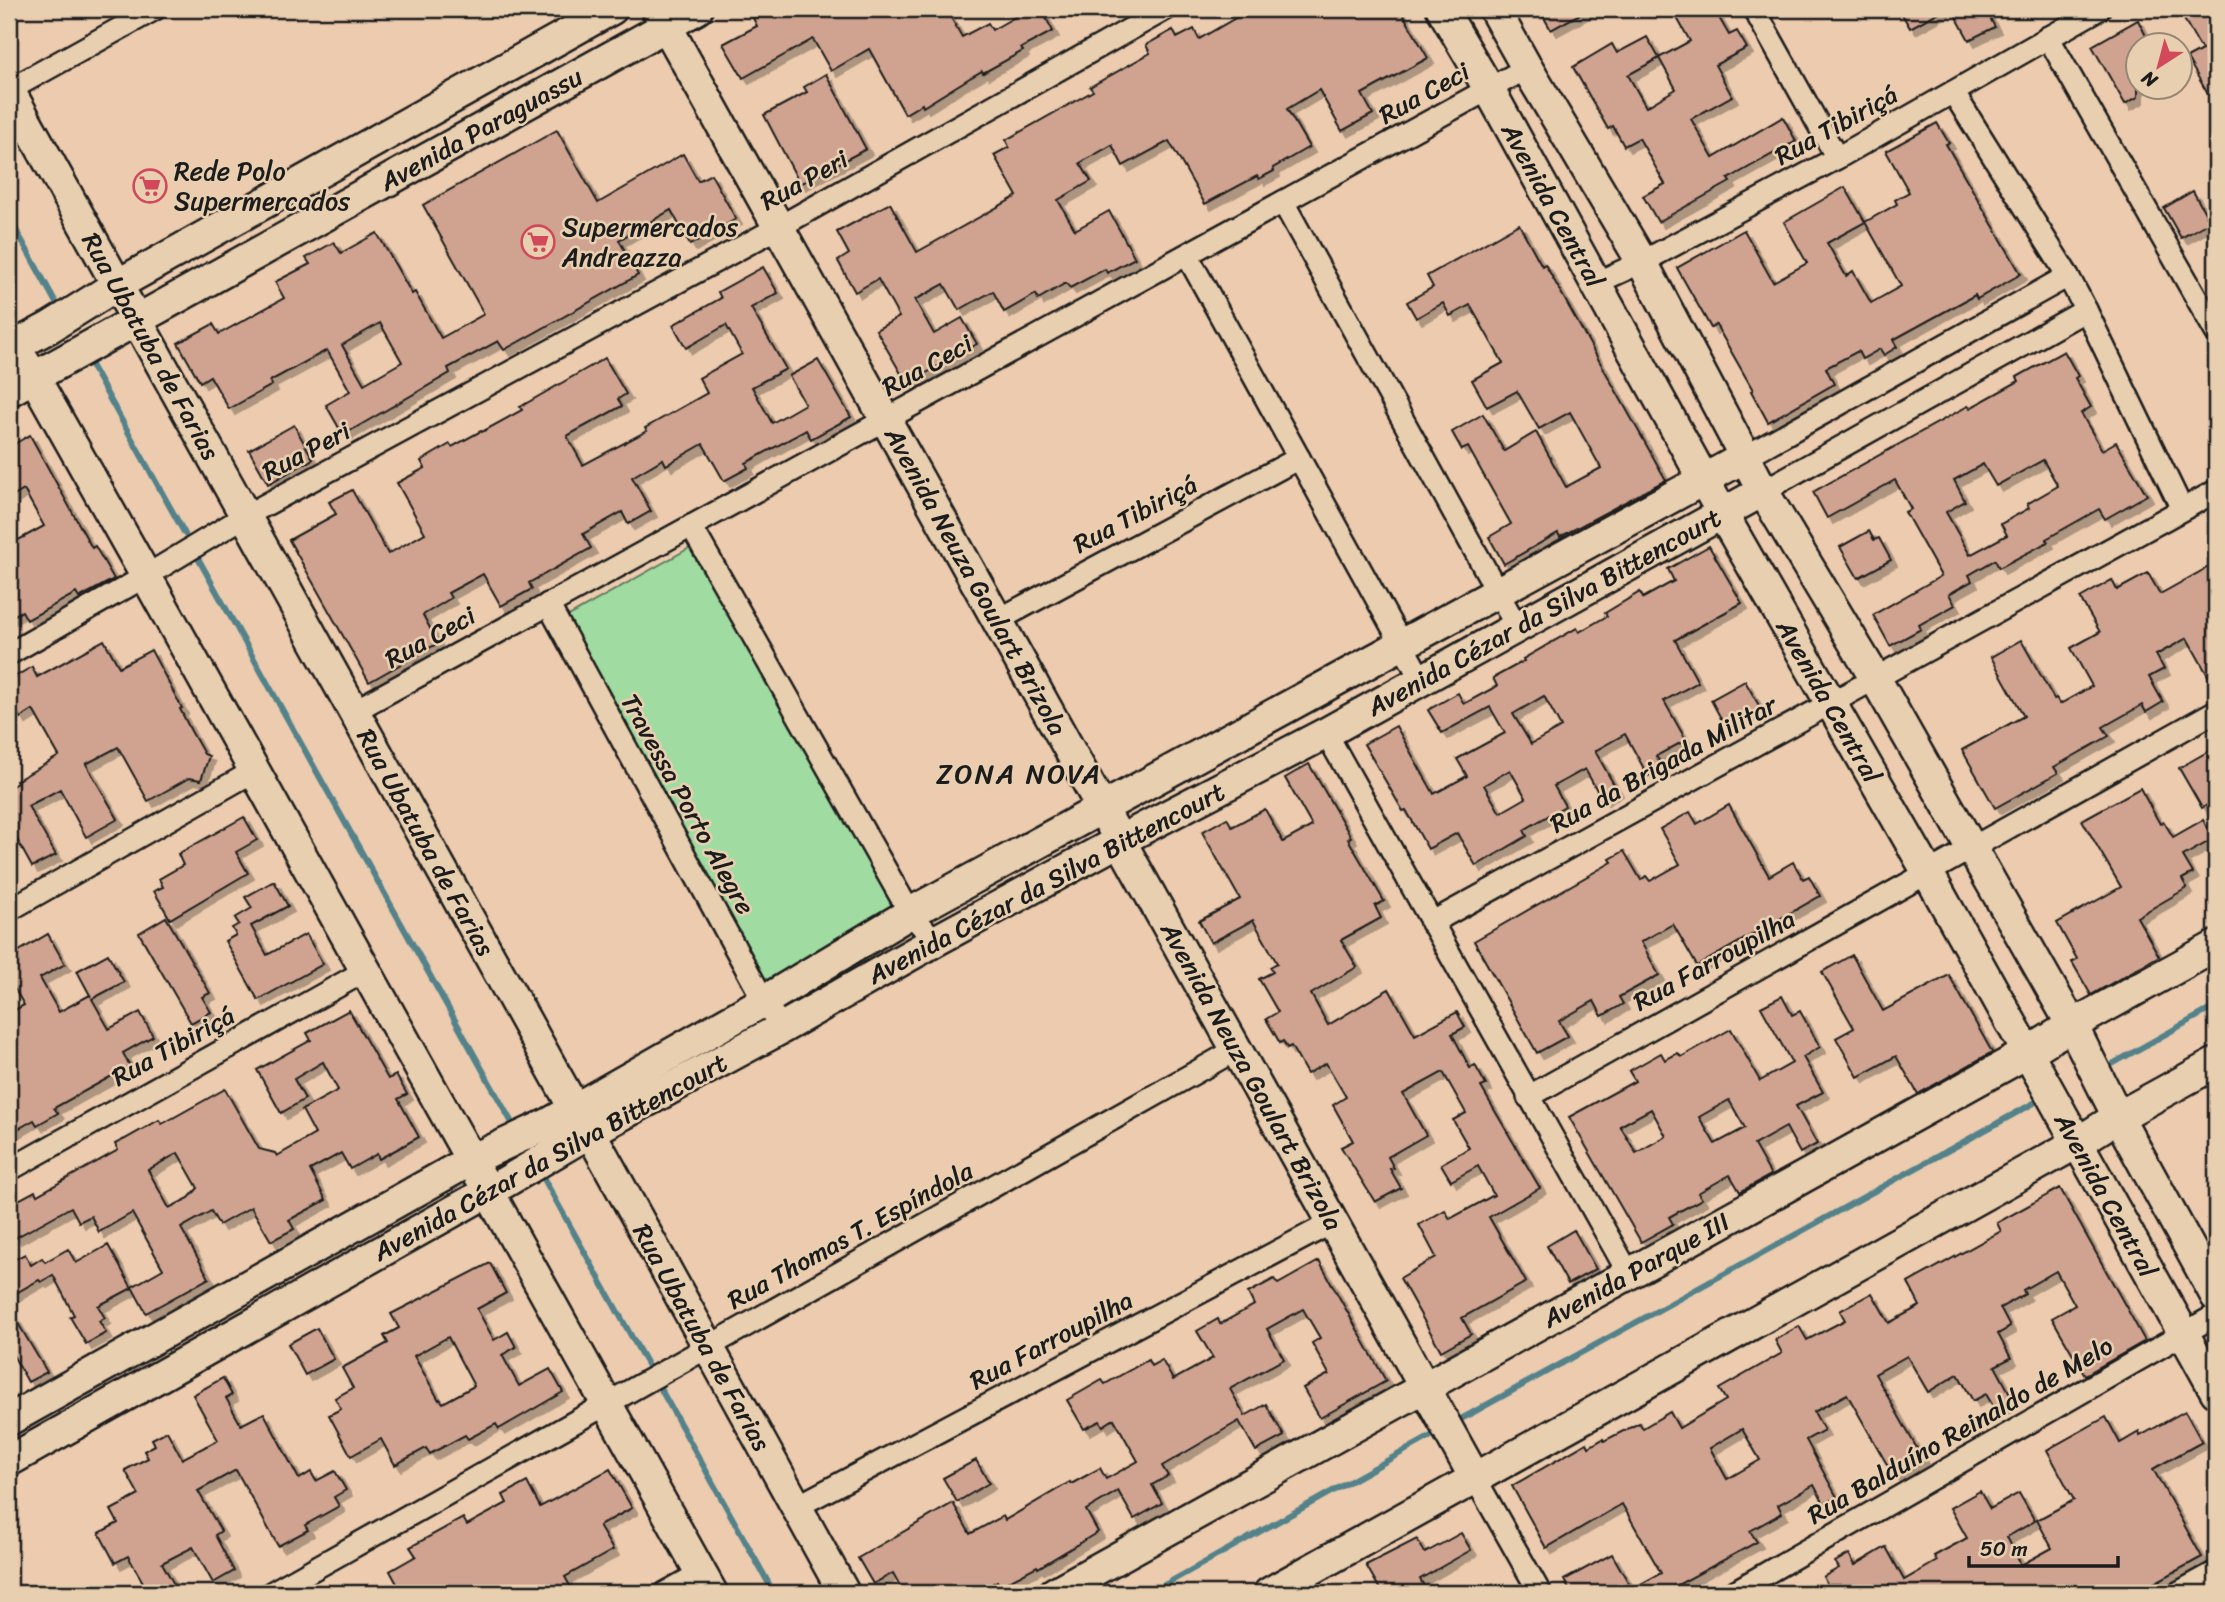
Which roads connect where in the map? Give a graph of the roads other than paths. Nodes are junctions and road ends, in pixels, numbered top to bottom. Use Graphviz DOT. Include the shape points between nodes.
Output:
graph roads {
  1 [pos="155,9"];
  2 [pos="612,9"];
  3 [pos="697,9"];
  4 [pos="1166,9"];
  5 [pos="1442,9"];
  6 [pos="1494,9"];
  7 [pos="1754,9"];
  8 [pos="2099,9"];
  9 [pos="662,17"];
  10 [pos="2048,37"];
  11 [pos="1527,68"];
  12 [pos="1489,89"];
  13 [pos="9,90"];
  14 [pos="1952,92"];
  15 [pos="1837,158"];
  16 [pos="1283,201"];
  17 [pos="779,227"];
  18 [pos="1187,255"];
  19 [pos="1642,262"];
  20 [pos="2068,276"];
  21 [pos="1596,283"];
  22 [pos="117,285"];
  23 [pos="2086,310"];
  24 [pos="124,327"];
  25 [pos="2216,332"];
  26 [pos="10,344"];
  27 [pos="21,384"];
  28 [pos="886,419"];
  29 [pos="1745,457"];
  30 [pos="1299,458"];
  31 [pos="1704,479"];
  32 [pos="1763,491"];
  33 [pos="2216,491"];
  34 [pos="2182,509"];
  35 [pos="1722,513"];
  36 [pos="245,516"];
  37 [pos="691,526"];
  38 [pos="145,576"];
  39 [pos="1499,591"];
  40 [pos="548,604"];
  41 [pos="998,620"];
  42 [pos="1518,629"];
  43 [pos="1402,644"];
  44 [pos="9,654"];
  45 [pos="1875,678"];
  46 [pos="1422,681"];
  47 [pos="1831,704"];
  48 [pos="354,711"];
  49 [pos="2216,711"];
  50 [pos="1326,733"];
  51 [pos="254,771"];
  52 [pos="1103,809"];
  53 [pos="1121,840"];
  54 [pos="1971,848"];
  55 [pos="1928,873"];
  56 [pos="9,910"];
  57 [pos="910,913"];
  58 [pos="1431,923"];
  59 [pos="934,941"];
  60 [pos="2216,946"];
  61 [pos="365,971"];
  62 [pos="764,1000"];
  63 [pos="2071,1025"];
  64 [pos="782,1028"];
  65 [pos="1237,1049"];
  66 [pos="2027,1053"];
  67 [pos="2216,1063"];
  68 [pos="1528,1097"];
  69 [pos="2118,1117"];
  70 [pos="572,1126"];
  71 [pos="2077,1143"];
  72 [pos="471,1160"];
  73 [pos="9,1170"];
  74 [pos="498,1186"];
  75 [pos="1333,1222"];
  76 [pos="1629,1274"];
  77 [pos="2216,1296"];
  78 [pos="2216,1315"];
  79 [pos="2183,1334"];
  80 [pos="697,1353"];
  81 [pos="1425,1387"];
  82 [pos="2216,1392"];
  83 [pos="607,1404"];
  84 [pos="9,1420"];
  85 [pos="9,1461"];
  86 [pos="1475,1478"];
  87 [pos="796,1507"];
  88 [pos="2216,1572"];
  89 [pos="707,1583"];
  90 [pos="271,1593"];
  91 [pos="665,1593"];
  92 [pos="844,1593"];
  93 [pos="1055,1593"];
  94 [pos="1269,1593"];
  95 [pos="1540,1593"];
  96 [pos="1732,1593"];
  97 [pos="2178,1593"];
  1 -- 13 [label="street"];
  2 -- 22 [label="street, Avenida Paraguassu"];
  3 -- 9 [label="street, Avenida Paraguassu"];
  4 -- 17 [label="street, Rua Peri"];
  5 -- 12 [label="street, Avenida Central"];
  6 -- 11 [label="street, Avenida Central"];
  7 -- 15 [label="street"];
  8 -- 10 [label="street, Rua Tibiriçá"];
  9 -- 17 [label="street, Avenida Neuza Goulart Brizola"];
  9 -- 24 [label="street, Avenida Paraguassu"];
  10 -- 14 [label="street, Rua Tibiriçá"];
  10 -- 25 [label="street"];
  11 -- 12 [label="street, Rua Ceci"];
  11 -- 19 [label="street, Avenida Central"];
  12 -- 16 [label="street, Rua Ceci"];
  12 -- 21 [label="street, Avenida Central"];
  13 -- 22 [label="street, Rua Ubatuba de Farias"];
  14 -- 15 [label="street, Rua Tibiriçá"];
  14 -- 20 [label="street"];
  15 -- 19 [label="street, Rua Tibiriçá"];
  16 -- 18 [label="street, Rua Ceci"];
  16 -- 39 [label="street"];
  17 -- 28 [label="street, Avenida Neuza Goulart Brizola"];
  17 -- 36 [label="street, Rua Peri"];
  18 -- 28 [label="street, Rua Ceci"];
  18 -- 30 [label="street"];
  19 -- 21 [label="street, Rua Tibiriçá"];
  19 -- 29 [label="street, Avenida Central"];
  20 -- 23 [label="street"];
  20 -- 29 [label="street, Avenida Cézar da Silva Bittencourt"];
  21 -- 31 [label="street, Avenida Central"];
  22 -- 24 [label="street, Rua Ubatuba de Farias"];
  22 -- 26 [label="street, Avenida Paraguassu" via="50,327"];
  23 -- 32 [label="street, Avenida Cézar da Silva Bittencourt"];
  23 -- 34 [label="street"];
  24 -- 27 [label="street, Avenida Paraguassu"];
  24 -- 36 [label="street, Rua Ubatuba de Farias"];
  26 -- 27 [label="street"];
  27 -- 38 [label="street"];
  28 -- 37 [label="street, Rua Ceci"];
  28 -- 41 [label="street, Avenida Neuza Goulart Brizola"];
  29 -- 31 [label="street, Avenida Cézar da Silva Bittencourt"];
  29 -- 32 [label="street, Avenida Central"];
  30 -- 41 [label="street, Rua Tibiriçá"];
  30 -- 43 [label="street"];
  31 -- 35 [label="street, Avenida Central"];
  31 -- 39 [label="street, Avenida Cézar da Silva Bittencourt"];
  32 -- 35 [label="street, Avenida Cézar da Silva Bittencourt"];
  32 -- 45 [label="street, Avenida Central"];
  33 -- 34 [label="street, Rua da Brigada Militar"];
  34 -- 45 [label="street, Rua da Brigada Militar"];
  35 -- 42 [label="street, Avenida Cézar da Silva Bittencourt"];
  35 -- 47 [label="street, Avenida Central"];
  36 -- 38 [label="street, Rua Peri"];
  36 -- 48 [label="street, Rua Ubatuba de Farias"];
  37 -- 40 [label="street, Rua Ceci"];
  37 -- 57 [label="street"];
  38 -- 44 [label="street"];
  38 -- 51 [label="street"];
  39 -- 42 [label="street"];
  39 -- 43 [label="street, Avenida Cézar da Silva Bittencourt"];
  40 -- 48 [label="street, Rua Ceci"];
  40 -- 62 [label="street, Travessa Porto Alegre"];
  41 -- 52 [label="street, Avenida Neuza Goulart Brizola"];
  42 -- 46 [label="street, Avenida Cézar da Silva Bittencourt"];
  43 -- 46 [label="street"];
  43 -- 52 [label="street, Avenida Cézar da Silva Bittencourt"];
  45 -- 47 [label="street, Rua da Brigada Militar"];
  45 -- 54 [label="street, Avenida Central"];
  46 -- 50 [label="street, Avenida Cézar da Silva Bittencourt"];
  47 -- 55 [label="street, Avenida Central"];
  47 -- 58 [label="street, Rua da Brigada Militar"];
  48 -- 70 [label="street, Rua Ubatuba de Farias"];
  49 -- 54 [label="street, Rua Farroupilha"];
  50 -- 53 [label="street, Avenida Cézar da Silva Bittencourt"];
  50 -- 58 [label="street"];
  51 -- 56 [label="street"];
  51 -- 61 [label="street"];
  52 -- 53 [label="street, Avenida Neuza Goulart Brizola"];
  52 -- 57 [label="street, Avenida Cézar da Silva Bittencourt"];
  53 -- 59 [label="street, Avenida Cézar da Silva Bittencourt"];
  53 -- 65 [label="street, Avenida Neuza Goulart Brizola"];
  54 -- 55 [label="street, Rua Farroupilha"];
  54 -- 63 [label="street, Avenida Central"];
  55 -- 66 [label="street, Avenida Central"];
  55 -- 68 [label="street, Rua Farroupilha"];
  57 -- 59 [label="street"];
  57 -- 62 [label="street, Avenida Cézar da Silva Bittencourt"];
  58 -- 68 [label="street"];
  59 -- 64 [label="street, Avenida Cézar da Silva Bittencourt"];
  60 -- 63 [label="street, Avenida Parque III"];
  61 -- 72 [label="street"];
  61 -- 73 [label="street, Rua Tibiriçá"];
  62 -- 64 [label="street, Travessa Porto Alegre"];
  62 -- 70 [label="street, Avenida Cézar da Silva Bittencourt"];
  63 -- 66 [label="street, Avenida Parque III"];
  63 -- 69 [label="street, Avenida Central"];
  64 -- 70 [label="street, Avenida Cézar da Silva Bittencourt"];
  65 -- 75 [label="street, Avenida Neuza Goulart Brizola"];
  65 -- 80 [label="street, Rua Thomas T. Espíndola"];
  66 -- 71 [label="street, Avenida Central"];
  66 -- 76 [label="street, Avenida Parque III"];
  67 -- 69 [label="street"];
  68 -- 76 [label="street"];
  69 -- 71 [label="street"];
  69 -- 77 [label="street, Avenida Central"];
  70 -- 72 [label="street, Avenida Cézar da Silva Bittencourt"];
  70 -- 74 [label="street, Avenida Cézar da Silva Bittencourt"];
  70 -- 80 [label="street, Rua Ubatuba de Farias"];
  71 -- 79 [label="street, Avenida Central"];
  71 -- 86 [label="street"];
  72 -- 74 [label="street"];
  72 -- 84 [label="street, Avenida Cézar da Silva Bittencourt"];
  74 -- 83 [label="street"];
  74 -- 85 [label="street, Avenida Cézar da Silva Bittencourt"];
  75 -- 81 [label="street, Avenida Neuza Goulart Brizola"];
  75 -- 87 [label="street, Rua Farroupilha"];
  76 -- 81 [label="street, Avenida Parque III"];
  78 -- 79 [label="street, Rua Balduíno Reinaldo de Melo"];
  79 -- 82 [label="street, Avenida Central"];
  79 -- 96 [label="street, Rua Balduíno Reinaldo de Melo"];
  80 -- 83 [label="street, Rua Thomas T. Espíndola"];
  80 -- 87 [label="street, Rua Ubatuba de Farias"];
  81 -- 86 [label="street, Avenida Neuza Goulart Brizola"];
  81 -- 93 [label="street, Avenida Parque III"];
  83 -- 89 [label="street"];
  83 -- 90 [label="street, Rua Thomas T. Espíndola"];
  86 -- 94 [label="street"];
  86 -- 95 [label="street, Avenida Neuza Goulart Brizola"];
  87 -- 92 [label="street, Rua Ubatuba de Farias"];
  88 -- 97 [label="street"];
  89 -- 91 [label="street"];
}
